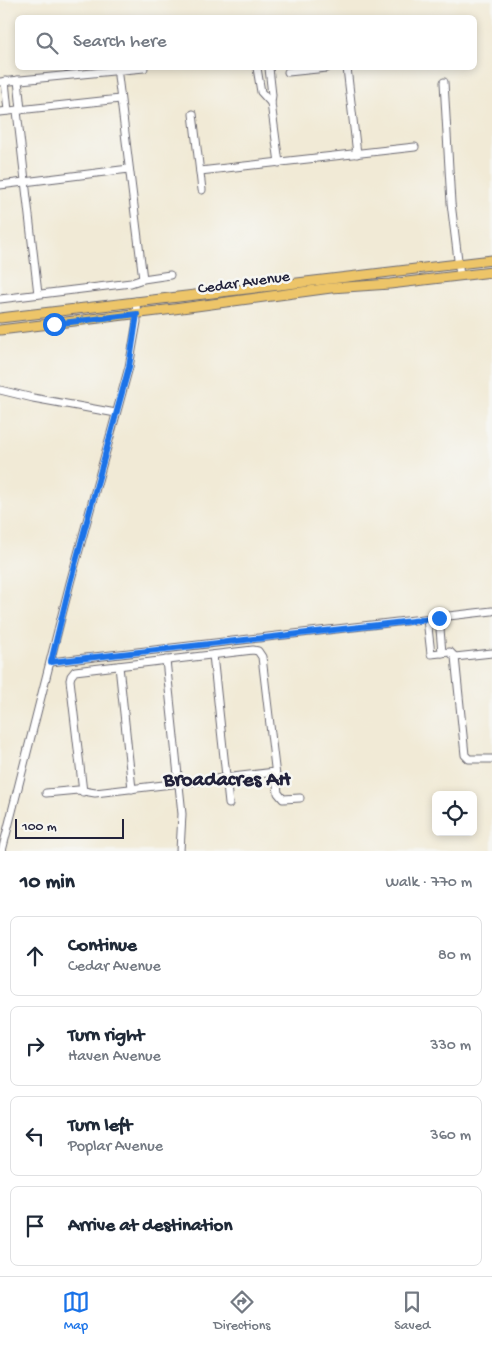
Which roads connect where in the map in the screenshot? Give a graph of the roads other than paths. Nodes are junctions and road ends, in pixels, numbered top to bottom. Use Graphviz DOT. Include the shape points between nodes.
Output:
graph roads {
  1 [pos="123,70"];
  2 [pos="257,70"];
  3 [pos="269,70"];
  4 [pos="308,70"];
  5 [pos="347,70"];
  6 [pos="288,72"];
  7 [pos="118,76"];
  8 [pos="18,80"];
  9 [pos="2,82"];
  10 [pos="444,82"];
  11 [pos="120,99"];
  12 [pos="271,103"];
  13 [pos="19,110"];
  14 [pos="8,111"];
  15 [pos="0,112"];
  16 [pos="193,114"];
  17 [pos="415,147"];
  18 [pos="357,154"];
  19 [pos="280,162"];
  20 [pos="129,169"];
  21 [pos="200,172"];
  22 [pos="25,182"];
  23 [pos="0,185"];
  24 [pos="202,190"];
  25 [pos="492,260"];
  26 [pos="458,264"];
  27 [pos="492,272"];
  28 [pos="170,275"];
  29 [pos="460,276"];
  30 [pos="143,279"];
  31 [pos="279,290"];
  32 [pos="38,294"];
  33 [pos="0,299"];
  34 [pos="136,301"];
  35 [pos="137,314"];
  36 [pos="0,318"];
  37 [pos="0,330"];
  38 [pos="0,390"];
  39 [pos="116,413"];
  40 [pos="492,611"];
  41 [pos="439,618"];
  42 [pos="427,619"];
  43 [pos="442,653"];
  44 [pos="492,653"];
  45 [pos="213,655"];
  46 [pos="455,658"];
  47 [pos="166,660"];
  48 [pos="51,662"];
  49 [pos="118,666"];
  50 [pos="492,759"];
  51 [pos="275,772"];
  52 [pos="226,779"];
  53 [pos="180,784"];
  54 [pos="132,788"];
  55 [pos="83,792"];
  56 [pos="46,793"];
  57 [pos="300,798"];
  58 [pos="229,804"];
  59 [pos="2,851"];
  60 [pos="180,851"];
  1 -- 8 [label="street"];
  2 -- 12 [label="street" via="262,92"];
  3 -- 12 [label="street"];
  4 -- 6 [label="street"];
  5 -- 18 [label="street"];
  7 -- 11 [label="street"];
  8 -- 9 [label="street"];
  8 -- 13 [label="street"];
  9 -- 14 [label="street"];
  10 -- 26 [label="street"];
  11 -- 13 [label="street"];
  11 -- 20 [label="street"];
  12 -- 19 [label="street"];
  13 -- 14 [label="street"];
  13 -- 22 [label="street"];
  14 -- 15 [label="street"];
  16 -- 21 [label="street"];
  17 -- 18 [label="street"];
  18 -- 19 [label="street"];
  19 -- 21 [label="street"];
  20 -- 22 [label="street"];
  20 -- 30 [label="street"];
  21 -- 24 [label="street"];
  22 -- 23 [label="street"];
  22 -- 32 [label="street"];
  25 -- 26 [label="main road, Cedar Avenue"];
  26 -- 29 [label="street"];
  26 -- 31 [label="main road, Cedar Avenue"];
  27 -- 29 [label="main road, Cedar Avenue"];
  28 -- 30 [label="street"];
  29 -- 31 [label="main road, Cedar Avenue" via="390,284"];
  30 -- 32 [label="street"];
  31 -- 34 [label="main road, Cedar Avenue"];
  31 -- 35 [label="main road, Cedar Avenue"];
  32 -- 33 [label="street"];
  34 -- 35 [label="street"];
  34 -- 36 [label="main road, Cedar Avenue"];
  35 -- 37 [label="main road, Cedar Avenue"];
  35 -- 39 [label="street" via="133,348"];
  38 -- 39 [label="street"];
  39 -- 48 [label="street"];
  40 -- 41 [label="street"];
  41 -- 42 [label="street"];
  41 -- 43 [label="street"];
  42 -- 43 [label="street" via="431,654"];
  42 -- 48 [label="street"];
  43 -- 46 [label="street" via="450,652"];
  44 -- 46 [label="street"];
  45 -- 47 [label="street"];
  45 -- 51 [label="street" via="253,650 261,654"];
  45 -- 52 [label="street"];
  46 -- 50 [label="street" via="465,755 470,759"];
  47 -- 49 [label="street"];
  47 -- 53 [label="street"];
  48 -- 59 [label="street"];
  49 -- 54 [label="street"];
  49 -- 55 [label="street" via="79,670 71,676"];
  51 -- 52 [label="street"];
  51 -- 57 [label="street" via="281,798"];
  52 -- 53 [label="street"];
  52 -- 58 [label="street"];
  53 -- 54 [label="street"];
  53 -- 60 [label="street"];
  54 -- 55 [label="street"];
  55 -- 56 [label="street"];
}
